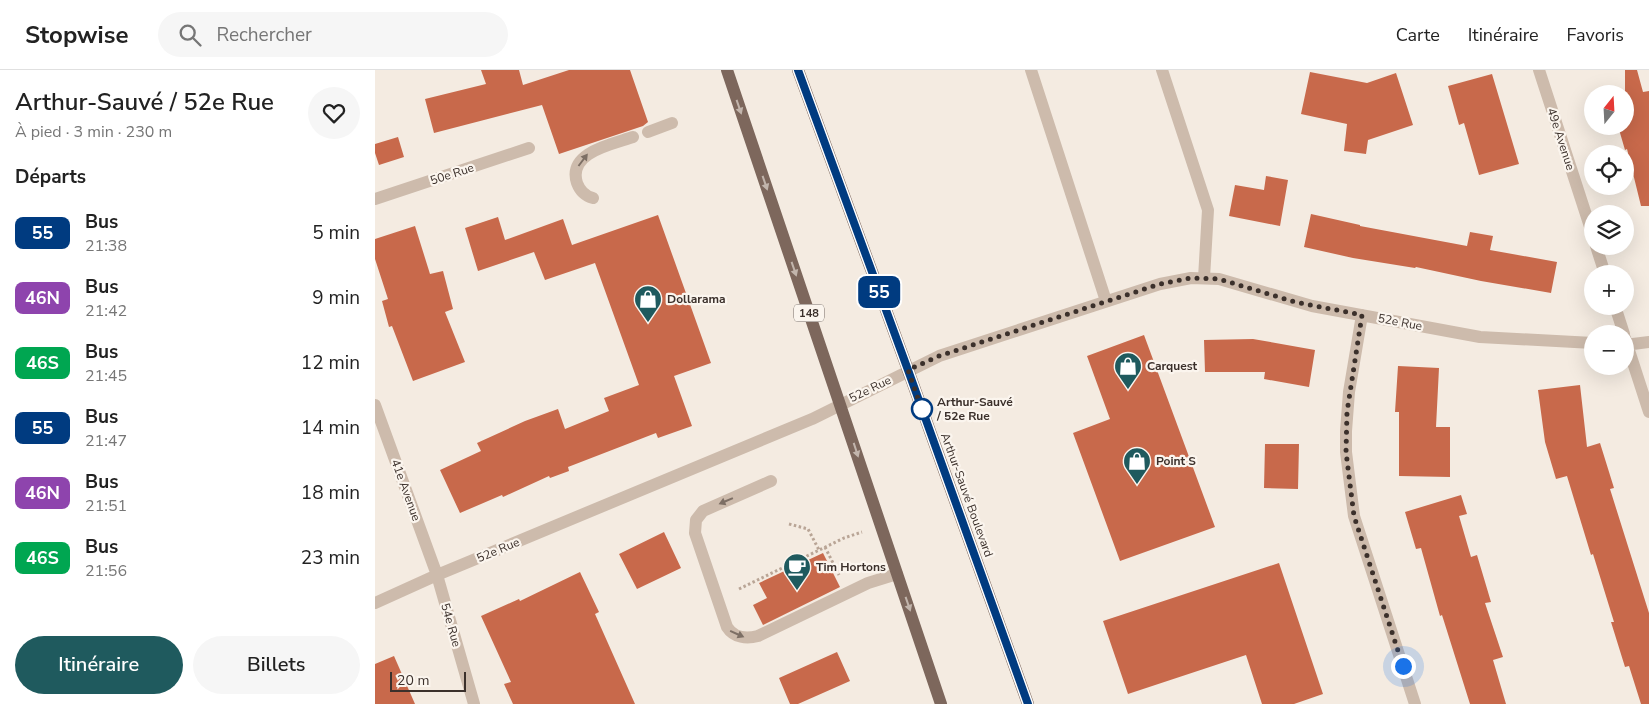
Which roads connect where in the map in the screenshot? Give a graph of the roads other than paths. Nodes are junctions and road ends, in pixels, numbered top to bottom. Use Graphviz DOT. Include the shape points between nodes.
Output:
graph roads {
  1 [pos="727,70"];
  2 [pos="798,70"];
  3 [pos="1031,70"];
  4 [pos="1162,70"];
  5 [pos="1539,70"];
  6 [pos="672,123"];
  7 [pos="648,132"];
  8 [pos="633,137"];
  9 [pos="529,148"];
  10 [pos="593,198"];
  11 [pos="375,199"];
  12 [pos="1584,208"];
  13 [pos="1204,278"];
  14 [pos="1106,301"];
  15 [pos="1362,315"];
  16 [pos="1634,341"];
  17 [pos="1649,342"];
  18 [pos="1584,343"];
  19 [pos="1634,367"];
  20 [pos="908,370"];
  21 [pos="840,404"];
  22 [pos="375,405"];
  23 [pos="1649,412"];
  24 [pos="771,482"];
  25 [pos="897,574"];
  26 [pos="437,575"];
  27 [pos="375,603"];
  28 [pos="474,704"];
  29 [pos="941,704"];
  30 [pos="1027,704"];
  31 [pos="1415,704"];
  1 -- 21 [label="main road, 148, one-way"];
  2 -- 20 [label="main road, Arthur-Sauvé Boulevard"];
  3 -- 14 [label="street"];
  4 -- 13 [label="street" via="1208,210"];
  5 -- 12 [label="street, 49e Avenue"];
  6 -- 7 [label="street"];
  10 -- 8 [label="street, one-way" via="581,191 577,182 576,173 583,157"];
  9 -- 11 [label="street, 50e Rue"];
  13 -- 14 [label="street, 52e Rue" via="1160,284"];
  13 -- 15 [label="street, 52e Rue"];
  14 -- 20 [label="street, 52e Rue" via="939,356"];
  15 -- 18 [label="street, 52e Rue" via="1480,337"];
  15 -- 31 [label="street" via="1346,431 1354,516"];
  16 -- 17 [label="street"];
  19 -- 23 [label="street"];
  20 -- 21 [label="street, 52e Rue"];
  20 -- 30 [label="main road, Arthur-Sauvé Boulevard"];
  21 -- 25 [label="main road, 148, one-way"];
  21 -- 26 [label="street, 52e Rue" via="812,419"];
  22 -- 26 [label="street, 41e Avenue"];
  24 -- 25 [label="street, one-way" via="703,511 696,520 695,533 727,627 733,634 745,638 758,636 868,583"];
  25 -- 29 [label="main road, 148, one-way"];
  26 -- 27 [label="street, 52e Rue"];
  26 -- 28 [label="street, 54e Rue"];
}
